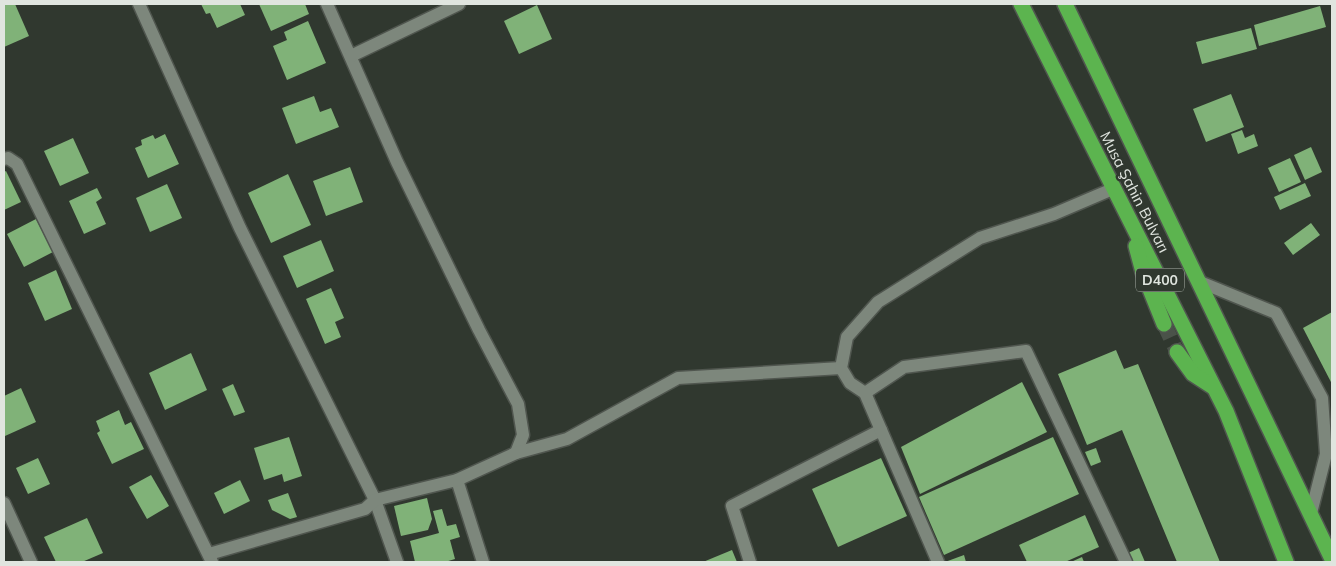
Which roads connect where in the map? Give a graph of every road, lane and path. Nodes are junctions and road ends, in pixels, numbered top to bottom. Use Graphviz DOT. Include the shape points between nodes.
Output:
graph roads {
  1 [pos="139,4"];
  2 [pos="328,4"];
  3 [pos="459,4"];
  4 [pos="1021,4"];
  5 [pos="1068,5"];
  6 [pos="351,56"];
  7 [pos="4,159"];
  8 [pos="1115,188"];
  9 [pos="1129,218"];
  10 [pos="1200,282"];
  11 [pos="1164,324"];
  12 [pos="1177,352"];
  13 [pos="841,368"];
  14 [pos="1214,388"];
  15 [pos="865,393"];
  16 [pos="881,430"];
  17 [pos="516,453"];
  18 [pos="457,480"];
  19 [pos="375,500"];
  20 [pos="4,504"];
  21 [pos="1311,513"];
  22 [pos="210,558"];
  23 [pos="1332,560"];
  24 [pos="31,562"];
  25 [pos="397,562"];
  26 [pos="483,562"];
  27 [pos="750,562"];
  28 [pos="938,562"];
  29 [pos="1126,562"];
  30 [pos="1286,562"];
  1 -- 19 [label="street" via="240,228"];
  2 -- 6 [label="street"];
  3 -- 6 [label="street"];
  4 -- 8 [label="highway, Musa Şahin Bulvarı / D400"];
  5 -- 10 [label="highway, Musa Şahin Bulvarı / D400"];
  6 -- 17 [label="street" via="401,171 518,404 523,435"];
  7 -- 22 [label="street" via="17,164"];
  8 -- 9 [label="highway, Musa Şahin Bulvarı / D400"];
  8 -- 13 [label="street" via="1054,214 980,238 878,302 847,337"];
  9 -- 11 [label="highway" via="1143,272"];
  9 -- 14 [label="highway, Musa Şahin Bulvarı / D400"];
  10 -- 21 [label="highway, Musa Şahin Bulvarı / D400"];
  10 -- 21 [label="street" via="1276,313 1322,398 1326,454"];
  12 -- 14 [label="highway" via="1193,374"];
  13 -- 15 [label="street" via="850,383"];
  13 -- 17 [label="street" via="678,378 567,439"];
  14 -- 30 [label="highway, Musa Şahin Bulvarı / D400"];
  15 -- 16 [label="street"];
  15 -- 29 [label="street" via="904,367 1026,352"];
  16 -- 27 [label="street" via="732,506"];
  16 -- 28 [label="street"];
  17 -- 18 [label="street"];
  18 -- 19 [label="street"];
  18 -- 26 [label="street"];
  19 -- 22 [label="street" via="365,509"];
  19 -- 25 [label="street"];
  20 -- 24 [label="street"];
  21 -- 23 [label="highway, Musa Şahin Bulvarı / D400"];
}
